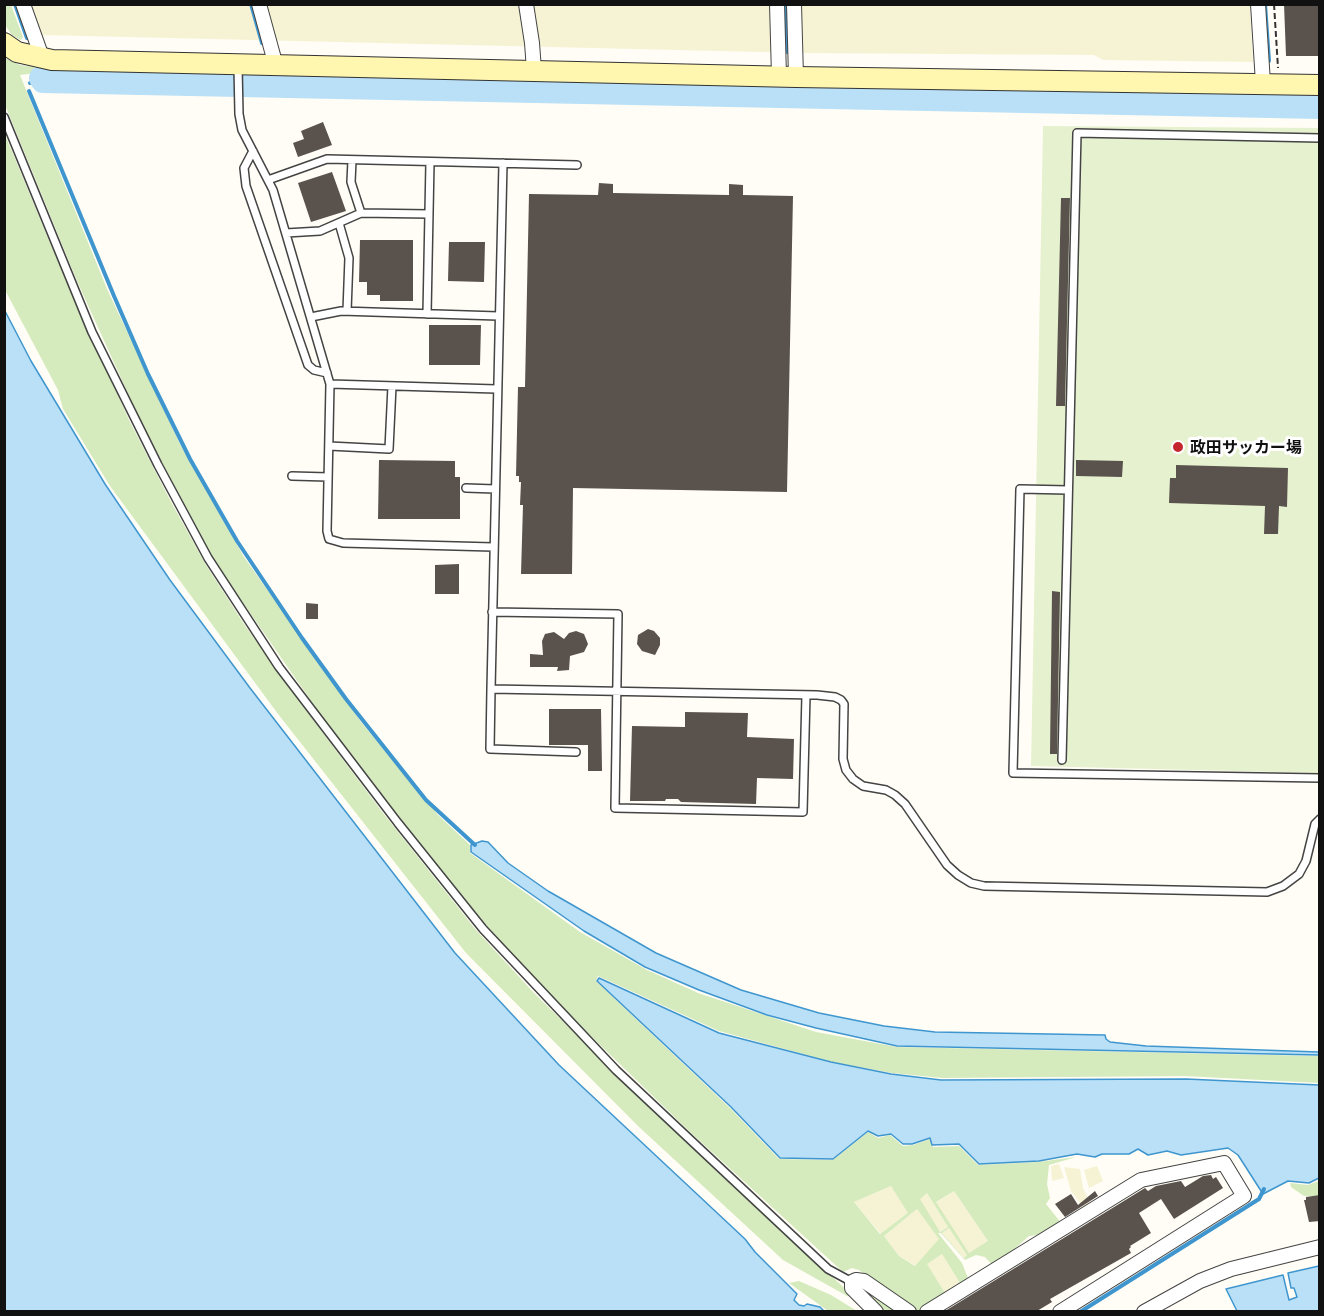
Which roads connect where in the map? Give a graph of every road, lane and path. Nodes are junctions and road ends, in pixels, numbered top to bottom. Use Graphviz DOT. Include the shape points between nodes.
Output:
graph roads {
  1 [pos="23,4"];
  2 [pos="259,4"];
  3 [pos="526,4"];
  4 [pos="777,4"];
  5 [pos="794,4"];
  6 [pos="1258,4"];
  7 [pos="1274,4"];
  8 [pos="4,43"];
  9 [pos="43,60"];
  10 [pos="276,66"];
  11 [pos="534,70"];
  12 [pos="238,72"];
  13 [pos="788,77"];
  14 [pos="1271,84"];
  15 [pos="1320,85"];
  16 [pos="4,117"];
  17 [pos="1320,138"];
  18 [pos="253,151"];
  19 [pos="352,160"];
  20 [pos="430,162"];
  21 [pos="503,163"];
  22 [pos="577,165"];
  23 [pos="268,180"];
  24 [pos="361,213"];
  25 [pos="429,214"];
  26 [pos="339,223"];
  27 [pos="285,232"];
  28 [pos="347,311"];
  29 [pos="427,314"];
  30 [pos="498,316"];
  31 [pos="310,317"];
  32 [pos="327,373"];
  33 [pos="330,384"];
  34 [pos="392,386"];
  35 [pos="496,389"];
  36 [pos="329,446"];
  37 [pos="292,476"];
  38 [pos="328,477"];
  39 [pos="466,488"];
  40 [pos="495,489"];
  41 [pos="1068,490"];
  42 [pos="494,547"];
  43 [pos="492,612"];
  44 [pos="491,689"];
  45 [pos="617,692"];
  46 [pos="806,695"];
  47 [pos="576,752"];
  48 [pos="1062,760"];
  49 [pos="1320,778"];
  50 [pos="1320,819"];
  51 [pos="1320,1247"];
  52 [pos="852,1282"];
  53 [pos="876,1311"];
  54 [pos="909,1311"];
  55 [pos="927,1311"];
  56 [pos="1060,1311"];
  57 [pos="1144,1311"];
  1 -- 9 [label="street"];
  2 -- 10 [label="street"];
  3 -- 11 [label="street"];
  4 -- 13 [label="street"];
  5 -- 13 [label="street"];
  6 -- 14 [label="street"];
  7 -- 14 [label="path"];
  8 -- 9 [label="street" via="17,52"];
  9 -- 12 [label="street"];
  10 -- 11 [label="street"];
  10 -- 12 [label="street"];
  11 -- 13 [label="street"];
  12 -- 18 [label="lane" via="242,130"];
  13 -- 14 [label="street"];
  14 -- 15 [label="street"];
  16 -- 52 [label="lane" via="92,332 158,465 208,558 279,667 483,929 632,1085 828,1269"];
  17 -- 41 [label="lane" via="1077,134"];
  18 -- 23 [label="lane"];
  18 -- 32 [label="lane" via="244,168 246,186 308,365"];
  19 -- 20 [label="lane"];
  19 -- 23 [label="lane" via="327,159"];
  19 -- 24 [label="lane" via="351,182"];
  20 -- 21 [label="lane"];
  20 -- 25 [label="lane"];
  21 -- 22 [label="lane"];
  21 -- 30 [label="lane"];
  23 -- 27 [label="lane"];
  24 -- 25 [label="lane"];
  24 -- 26 [label="lane"];
  25 -- 29 [label="lane"];
  26 -- 27 [label="lane" via="320,231"];
  26 -- 28 [label="lane" via="349,258"];
  27 -- 31 [label="lane"];
  28 -- 29 [label="lane"];
  28 -- 31 [label="lane"];
  29 -- 30 [label="lane"];
  30 -- 35 [label="lane"];
  31 -- 32 [label="lane"];
  32 -- 33 [label="lane"];
  33 -- 34 [label="lane"];
  33 -- 36 [label="lane"];
  34 -- 35 [label="lane"];
  34 -- 36 [label="lane" via="389,449"];
  35 -- 40 [label="lane"];
  36 -- 38 [label="lane"];
  37 -- 38 [label="lane"];
  38 -- 42 [label="lane" via="327,531 336,542"];
  39 -- 40 [label="lane"];
  40 -- 42 [label="lane"];
  41 -- 48 [label="lane"];
  41 -- 49 [label="lane" via="1020,489 1013,773"];
  42 -- 43 [label="lane"];
  43 -- 44 [label="lane"];
  43 -- 45 [label="lane" via="618,614"];
  44 -- 45 [label="lane"];
  44 -- 47 [label="lane" via="490,749"];
  45 -- 46 [label="lane"];
  45 -- 46 [label="lane" via="615,808 791,812 803,812"];
  46 -- 50 [label="lane" via="841,700 845,711 846,770 863,786 886,790 905,804 947,865 971,883 1267,892 1299,874"];
  51 -- 57 [label="street" via="1231,1269"];
  52 -- 53 [label="street" via="852,1287"];
  52 -- 54 [label="street" via="864,1281"];
  55 -- 56 [label="street" via="1142,1180 1224,1163 1244,1196"];
}
